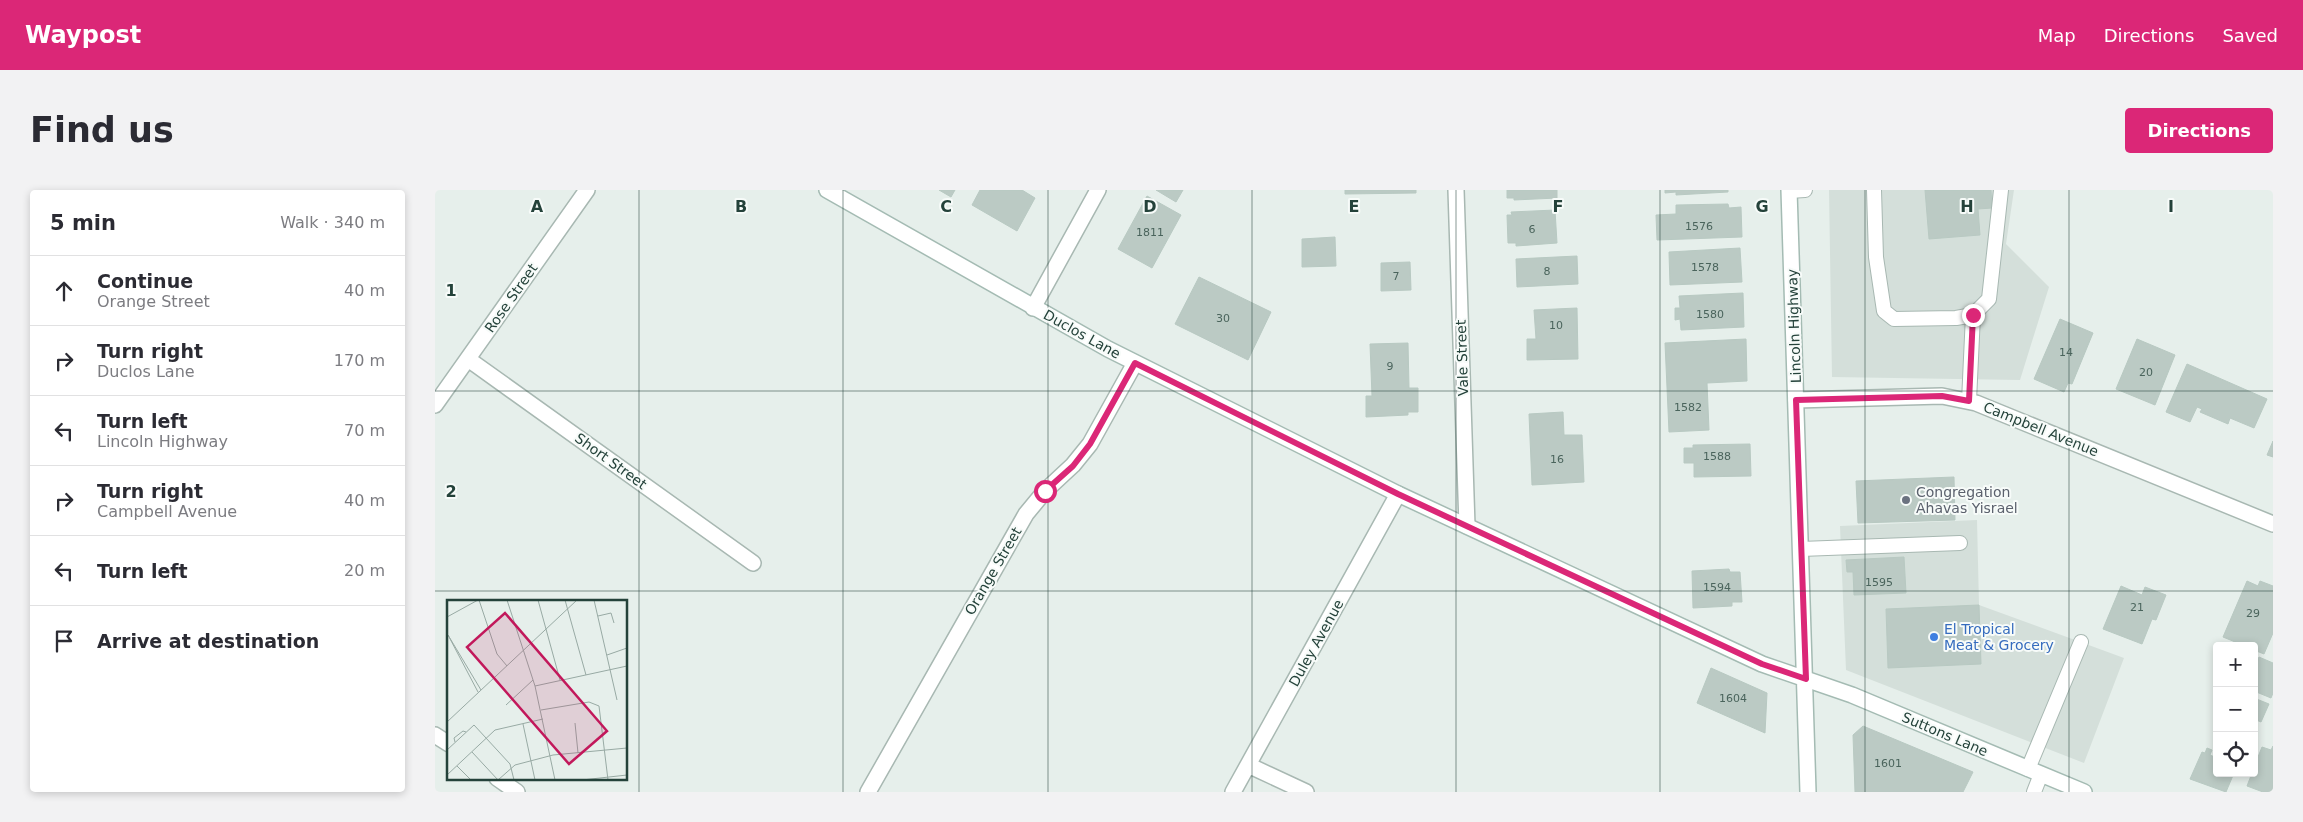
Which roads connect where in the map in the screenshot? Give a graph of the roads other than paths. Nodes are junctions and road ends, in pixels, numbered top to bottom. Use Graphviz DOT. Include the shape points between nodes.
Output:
graph roads {
  1 [pos="587,190"];
  2 [pos="827,190"];
  3 [pos="1098,190"];
  4 [pos="1456,190"];
  5 [pos="1805,190"];
  6 [pos="1874,190"];
  7 [pos="2001,190"];
  8 [pos="1789,191"];
  9 [pos="1033,308"];
  10 [pos="1973,315"];
  11 [pos="468,359"];
  12 [pos="1135,363"];
  13 [pos="1796,400"];
  14 [pos="1969,401"];
  15 [pos="435,405"];
  16 [pos="1398,494"];
  17 [pos="2273,524"];
  18 [pos="1467,526"];
  19 [pos="1960,544"];
  20 [pos="1801,549"];
  21 [pos="753,564"];
  22 [pos="2081,642"];
  23 [pos="1806,679"];
  24 [pos="435,735"];
  25 [pos="447,743"];
  26 [pos="1248,765"];
  27 [pos="2035,772"];
  28 [pos="500,780"];
  29 [pos="517,792"];
  30 [pos="868,792"];
  31 [pos="1233,792"];
  32 [pos="1306,792"];
  33 [pos="1808,792"];
  34 [pos="2033,792"];
  35 [pos="2084,792"];
  1 -- 11 [label="street, Rose Street"];
  2 -- 9 [label="street, Duclos Lane"];
  3 -- 9 [label="street"];
  4 -- 18 [label="street, Vale Street"];
  5 -- 8 [label="lane"];
  6 -- 10 [label="lane" via="1876,257 1884,311 1894,320"];
  7 -- 10 [label="lane" via="1989,299"];
  8 -- 13 [label="street, Lincoln Highway"];
  9 -- 12 [label="street, Duclos Lane"];
  10 -- 14 [label="lane"];
  11 -- 15 [label="street, Rose Street"];
  11 -- 21 [label="street, Short Street"];
  12 -- 16 [label="street, Duclos Lane"];
  12 -- 30 [label="street, Orange Street" via="1090,444 1026,514"];
  13 -- 14 [label="street, Campbell Avenue" via="1942,396"];
  13 -- 20 [label="street, Lincoln Highway"];
  14 -- 17 [label="street, Campbell Avenue"];
  16 -- 18 [label="street, Duclos Lane"];
  16 -- 26 [label="street, Duley Avenue"];
  18 -- 23 [label="street, Duclos Lane" via="1762,664"];
  19 -- 20 [label="lane"];
  20 -- 23 [label="street, Lincoln Highway"];
  22 -- 27 [label="lane"];
  23 -- 27 [label="street, Suttons Lane"];
  23 -- 33 [label="street, Lincoln Highway"];
  24 -- 25 [label="street"];
  26 -- 31 [label="street, Duley Avenue"];
  26 -- 32 [label="street"];
  27 -- 34 [label="lane"];
  27 -- 35 [label="street, Suttons Lane"];
  28 -- 29 [label="street"];
}
